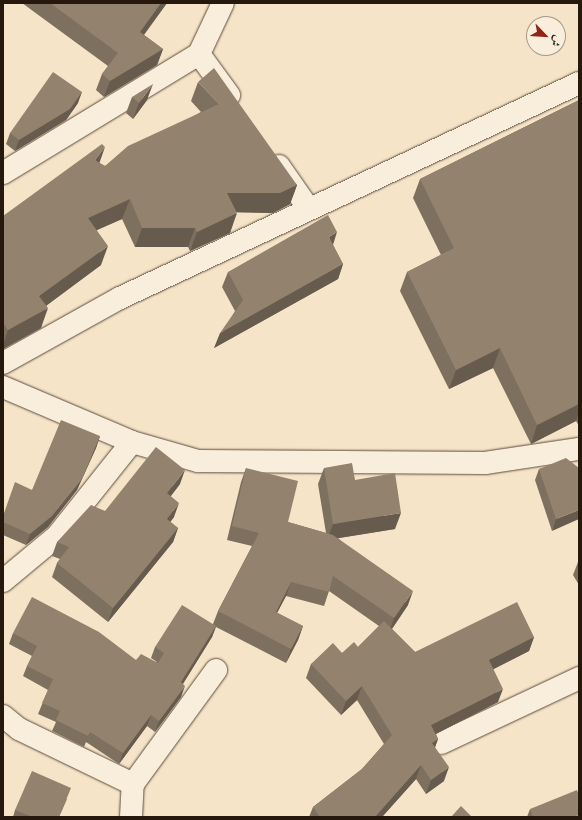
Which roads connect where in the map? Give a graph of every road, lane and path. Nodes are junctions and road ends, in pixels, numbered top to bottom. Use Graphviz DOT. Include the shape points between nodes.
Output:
graph roads {
  1 [pos="223,3"];
  2 [pos="199,54"];
  3 [pos="579,83"];
  4 [pos="241,112"];
  5 [pos="268,151"];
  6 [pos="3,173"];
  7 [pos="309,209"];
  8 [pos="3,363"];
  9 [pos="3,387"];
  10 [pos="132,442"];
  11 [pos="571,450"];
  12 [pos="579,470"];
  13 [pos="3,580"];
  14 [pos="216,670"];
  15 [pos="579,678"];
  16 [pos="3,716"];
  17 [pos="442,743"];
  18 [pos="133,784"];
  19 [pos="131,817"];
  1 -- 2 [label="street"];
  2 -- 4 [label="street"];
  2 -- 6 [label="street"];
  3 -- 7 [label="street"];
  5 -- 7 [label="street"];
  7 -- 8 [label="street" via="120,298"];
  9 -- 10 [label="street"];
  10 -- 11 [label="street" via="198,461 485,463"];
  10 -- 13 [label="street" via="57,536"];
  11 -- 12 [label="street"];
  14 -- 18 [label="street"];
  15 -- 17 [label="street"];
  16 -- 18 [label="street" via="19,729"];
  18 -- 19 [label="street"];
}
